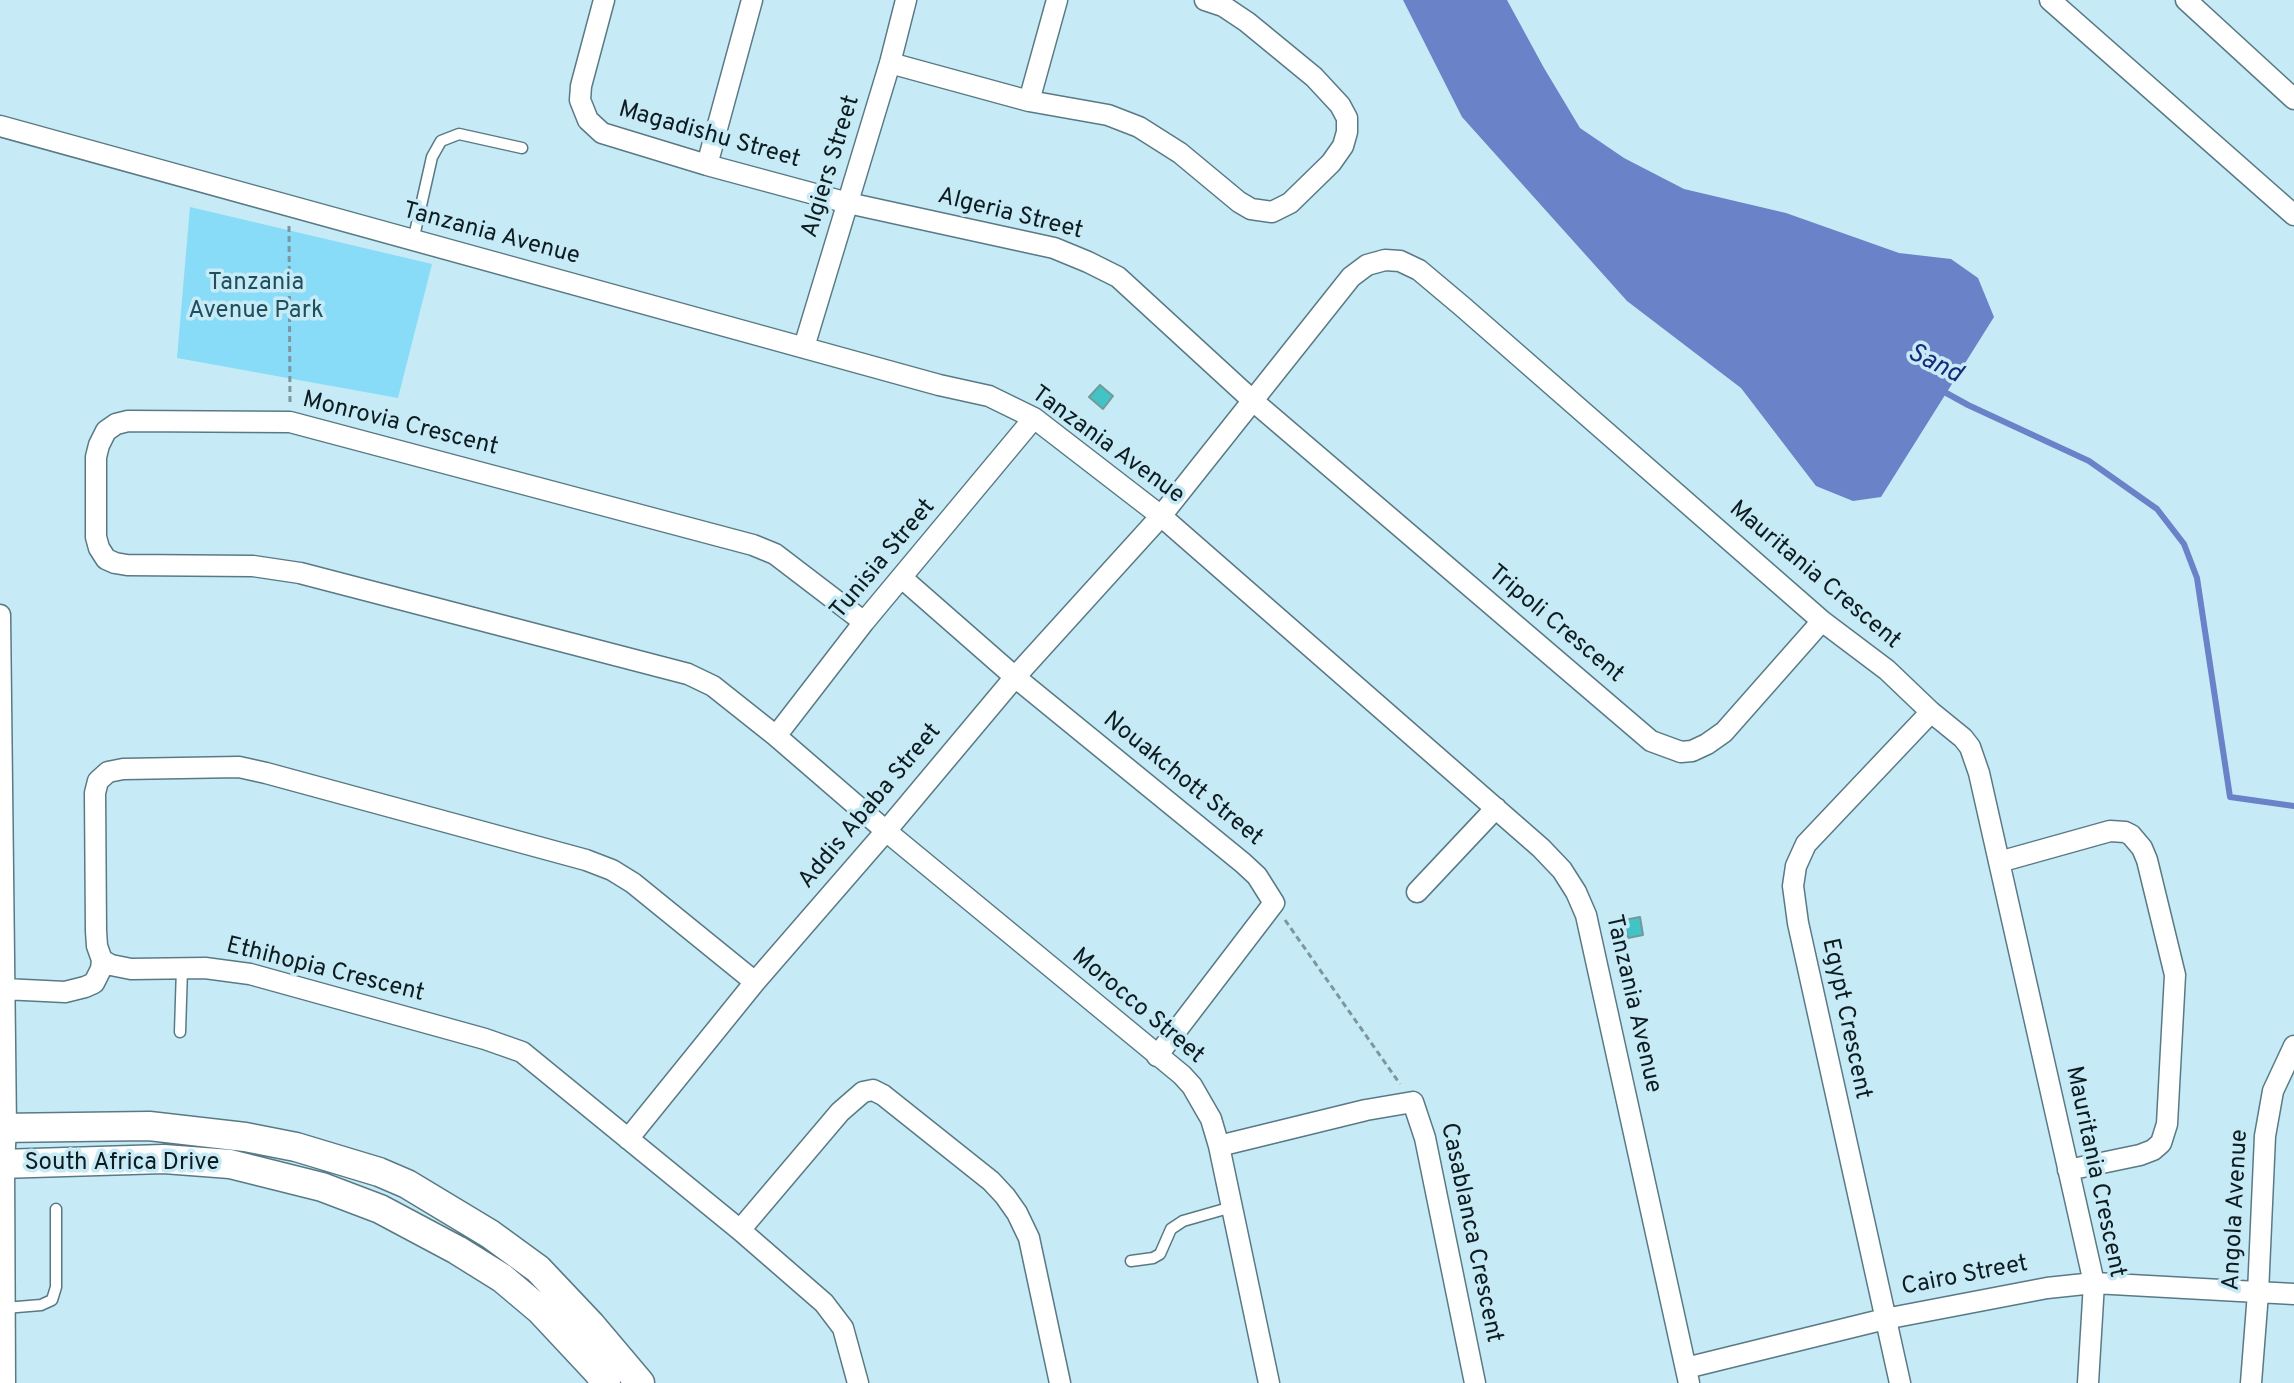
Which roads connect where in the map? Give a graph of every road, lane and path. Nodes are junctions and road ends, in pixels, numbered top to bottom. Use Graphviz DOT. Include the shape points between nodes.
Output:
graph roads {
  1 [pos="604,0"];
  2 [pos="752,0"];
  3 [pos="906,0"];
  4 [pos="1057,0"];
  5 [pos="1205,0"];
  6 [pos="2050,0"];
  7 [pos="2186,0"];
  8 [pos="890,63"];
  9 [pos="2294,99"];
  10 [pos="1029,101"];
  11 [pos="0,126"];
  12 [pos="522,148"];
  13 [pos="707,165"];
  14 [pos="848,203"];
  15 [pos="289,207"];
  16 [pos="2294,215"];
  17 [pos="413,241"];
  18 [pos="804,347"];
  19 [pos="1252,400"];
  20 [pos="1034,418"];
  21 [pos="290,422"];
  22 [pos="1161,516"];
  23 [pos="902,578"];
  24 [pos="0,615"];
  25 [pos="1822,621"];
  26 [pos="864,622"];
  27 [pos="1015,677"];
  28 [pos="1931,712"];
  29 [pos="776,736"];
  30 [pos="1496,808"];
  31 [pos="886,831"];
  32 [pos="1999,862"];
  33 [pos="1417,892"];
  34 [pos="1274,903"];
  35 [pos="102,960"];
  36 [pos="182,968"];
  37 [pos="755,982"];
  38 [pos="4,989"];
  39 [pos="180,1032"];
  40 [pos="2294,1046"];
  41 [pos="1157,1056"];
  42 [pos="1413,1102"];
  43 [pos="3,1128"];
  44 [pos="628,1139"];
  45 [pos="1219,1146"];
  46 [pos="2,1164"];
  47 [pos="2068,1170"];
  48 [pos="1232,1207"];
  49 [pos="56,1209"];
  50 [pos="740,1230"];
  51 [pos="1131,1261"];
  52 [pos="2094,1283"];
  53 [pos="2258,1293"];
  54 [pos="2294,1294"];
  55 [pos="5,1308"];
  56 [pos="1885,1319"];
  57 [pos="1688,1375"];
  58 [pos="5,1383"];
  59 [pos="606,1383"];
  60 [pos="640,1383"];
  61 [pos="858,1383"];
  62 [pos="1060,1383"];
  63 [pos="1269,1383"];
  64 [pos="1475,1383"];
  65 [pos="1900,1383"];
  66 [pos="2088,1383"];
  67 [pos="2251,1383"];
  1 -- 13 [label="street, Magadishu Street" via="581,86 588,120 602,133"];
  2 -- 13 [label="street"];
  3 -- 8 [label="street, Algiers Street"];
  4 -- 10 [label="street"];
  5 -- 10 [label="street" via="1247,22 1314,77 1347,118 1343,146 1331,163 1281,209 1251,209 1139,127 1108,115"];
  6 -- 16 [label="street"];
  7 -- 9 [label="street"];
  8 -- 10 [label="street"];
  8 -- 14 [label="street, Algiers Street"];
  11 -- 15 [label="street, Tanzania Avenue"];
  12 -- 17 [label="lane" via="459,134 441,141 432,157"];
  13 -- 14 [label="street, Magadishu Street"];
  14 -- 18 [label="street, Algiers Street"];
  14 -- 19 [label="street, Algeria Street" via="1054,248 1088,262 1118,277"];
  15 -- 17 [label="street, Tanzania Avenue"];
  15 -- 21 [label="path"];
  17 -- 18 [label="street, Tanzania Avenue"];
  18 -- 20 [label="street, Tanzania Avenue" via="989,396"];
  19 -- 22 [label="street, Mauritania Crescent"];
  19 -- 25 [label="street, Tripoli Crescent" via="1664,747 1692,751 1724,732"];
  19 -- 25 [label="street, Mauritania Crescent" via="1351,277 1367,265 1400,261 1463,307"];
  20 -- 22 [label="street, Tanzania Avenue"];
  20 -- 23 [label="street, Tunisia Street"];
  21 -- 26 [label="street, Monrovia Crescent" via="753,545 775,554"];
  21 -- 29 [label="street, Monrovia Crescent" via="128,421 106,431 96,457 96,537 106,559 127,565 253,566 300,573 688,674 713,686"];
  22 -- 27 [label="street, Addis Ababa Street"];
  22 -- 30 [label="street, Tanzania Avenue"];
  23 -- 26 [label="street, Tunisia Street"];
  23 -- 27 [label="street, Nouakchott Street"];
  24 -- 38 [label="street"];
  25 -- 28 [label="street, Mauritania Crescent" via="1887,670"];
  26 -- 29 [label="street, Tunisia Street"];
  27 -- 31 [label="street, Addis Ababa Street"];
  27 -- 34 [label="street, Nouakchott Street" via="1243,863"];
  28 -- 32 [label="street, Mauritania Crescent" via="1970,747"];
  28 -- 56 [label="street, Egypt Crescent" via="1806,844 1793,886"];
  29 -- 31 [label="street, Morocco Street"];
  30 -- 33 [label="street"];
  30 -- 57 [label="street, Tanzania Avenue" via="1562,870 1586,915"];
  31 -- 37 [label="street, Addis Ababa Street"];
  31 -- 41 [label="street, Morocco Street"];
  32 -- 47 [label="street, Mauritania Crescent"];
  32 -- 47 [label="street" via="2110,831 2131,835 2147,860 2175,975 2167,1124 2161,1143 2140,1155"];
  34 -- 41 [label="street"];
  34 -- 42 [label="path"];
  35 -- 36 [label="street, Ethihopia Crescent" via="131,969"];
  35 -- 37 [label="street" via="96,931 98,781 123,769 239,767 612,870"];
  35 -- 38 [label="street" via="94,983 85,987 65,992"];
  36 -- 39 [label="lane"];
  36 -- 44 [label="street, Ethihopia Crescent" via="250,974 509,1046 540,1065"];
  37 -- 44 [label="street, Addis Ababa Street"];
  38 -- 43 [label="street"];
  40 -- 53 [label="street, Angola Avenue" via="2273,1091 2265,1136"];
  41 -- 45 [label="street, Morocco Street" via="1192,1086"];
  42 -- 45 [label="street, Casablanca Crescent"];
  42 -- 64 [label="street, Casablanca Crescent"];
  43 -- 46 [label="street"];
  43 -- 60 [label="street, South Africa Drive" via="149,1126 204,1132 296,1147 379,1172 490,1234 538,1269"];
  44 -- 50 [label="street, Ethihopia Crescent"];
  45 -- 48 [label="street, Morocco Street"];
  46 -- 55 [label="street"];
  46 -- 59 [label="street, South Africa Drive" via="164,1159 230,1164 322,1187 380,1209 502,1278 540,1310"];
  47 -- 52 [label="street, Mauritania Crescent"];
  48 -- 51 [label="lane" via="1183,1221 1171,1229 1160,1254"];
  48 -- 63 [label="street, Morocco Street"];
  49 -- 55 [label="lane" via="52,1300"];
  50 -- 61 [label="street, Ethihopia Crescent" via="824,1303 843,1328"];
  50 -- 62 [label="street" via="840,1112 873,1090 991,1181 1017,1213 1029,1238"];
  52 -- 53 [label="street, Cairo Street"];
  52 -- 56 [label="street, Cairo Street"];
  52 -- 66 [label="street, Mauritania Crescent"];
  53 -- 54 [label="street, Cairo Street"];
  53 -- 67 [label="street, Angola Avenue"];
  55 -- 58 [label="street"];
  56 -- 57 [label="street, Cairo Street"];
  56 -- 65 [label="street, Egypt Crescent"];
}
